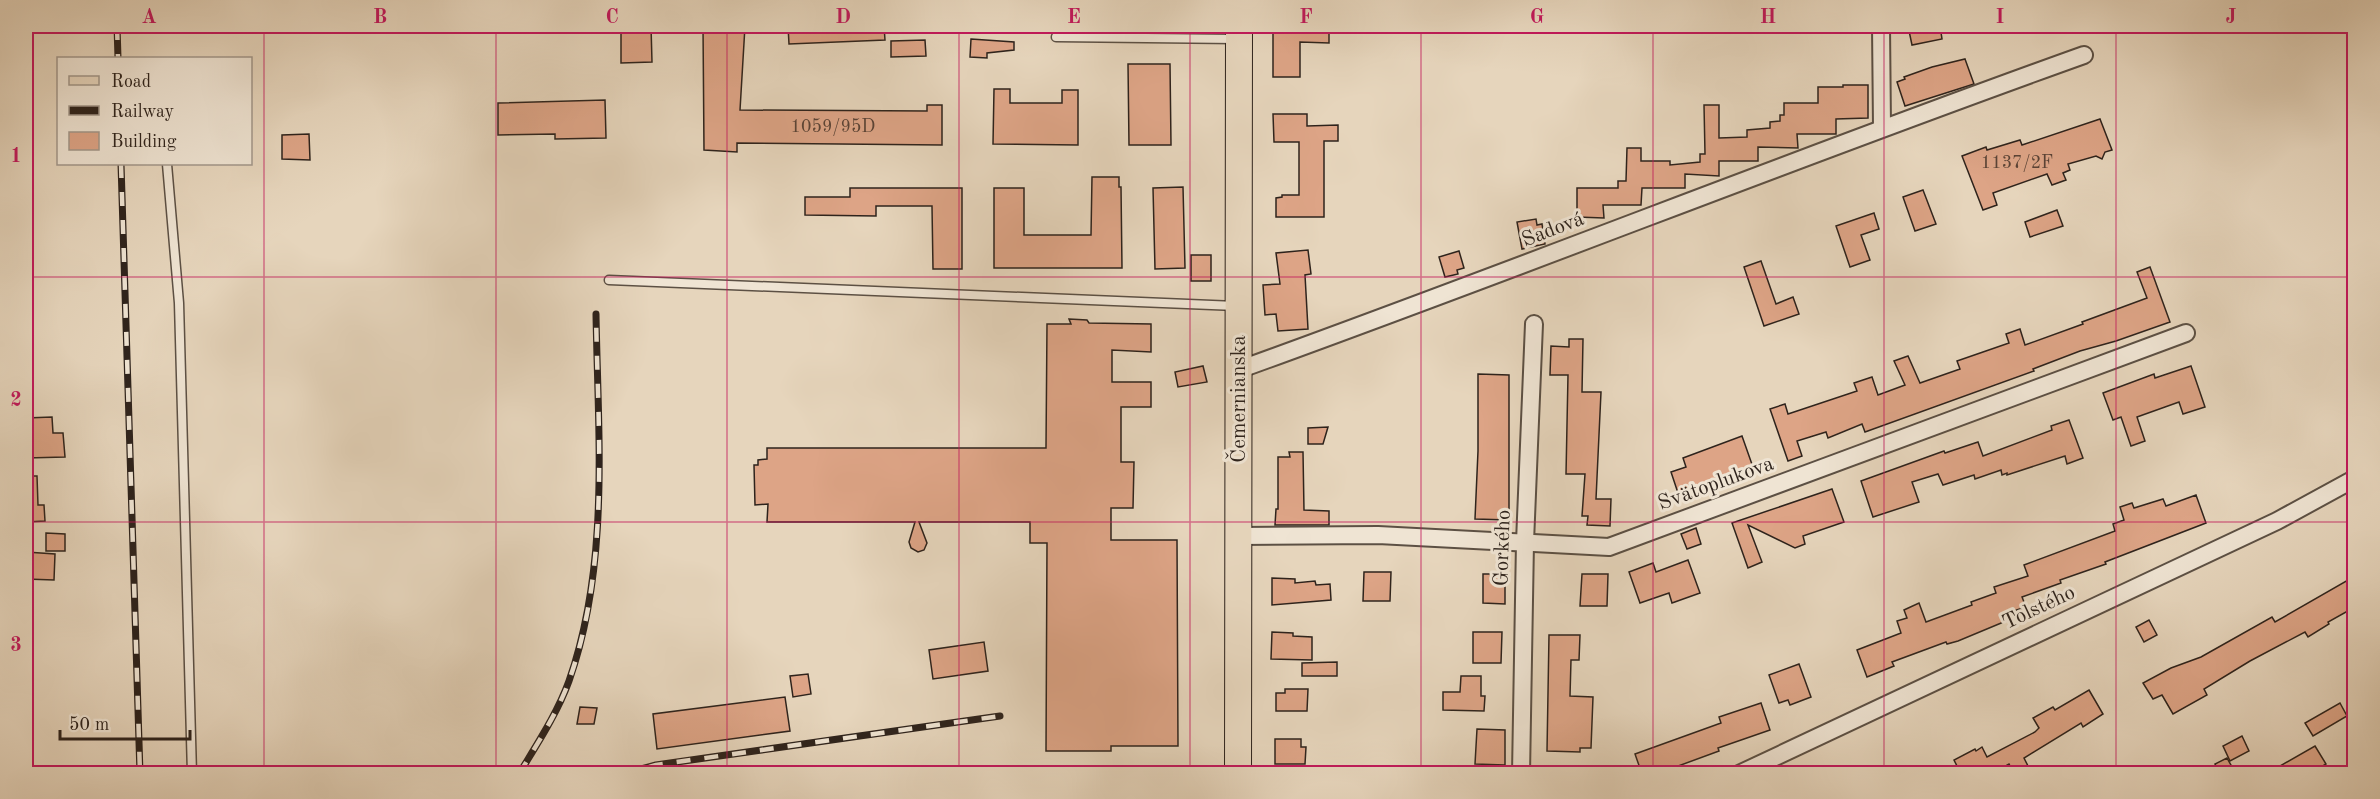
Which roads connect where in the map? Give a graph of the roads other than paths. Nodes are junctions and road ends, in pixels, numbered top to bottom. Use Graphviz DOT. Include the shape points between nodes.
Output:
graph roads {
  1 [pos="1881,26"];
  2 [pos="1239,32"];
  3 [pos="1056,37"];
  4 [pos="2084,55"];
  5 [pos="1882,127"];
  6 [pos="166,165"];
  7 [pos="609,280"];
  8 [pos="1239,306"];
  9 [pos="1534,324"];
  10 [pos="2186,333"];
  11 [pos="1239,370"];
  12 [pos="2355,479"];
  13 [pos="1238,536"];
  14 [pos="1525,542"];
  15 [pos="192,774"];
  16 [pos="1238,774"];
  17 [pos="1521,774"];
  18 [pos="1739,774"];
  1 -- 5 [label="street"];
  2 -- 3 [label="lane"];
  2 -- 8 [label="main road, Čemernianska"];
  4 -- 5 [label="street, Sadová"];
  5 -- 11 [label="street, Sadová"];
  6 -- 15 [label="lane" via="179,303"];
  7 -- 8 [label="lane"];
  8 -- 11 [label="main road, Čemernianska"];
  9 -- 14 [label="street, Gorkého"];
  10 -- 14 [label="street, Svätoplukova" via="1609,547"];
  11 -- 13 [label="main road, Čemernianska"];
  12 -- 18 [label="street, Tolstého" via="2277,521"];
  13 -- 14 [label="street, Svätoplukova" via="1378,535"];
  13 -- 16 [label="main road, Čemernianska"];
  14 -- 17 [label="street, Gorkého"];
}
